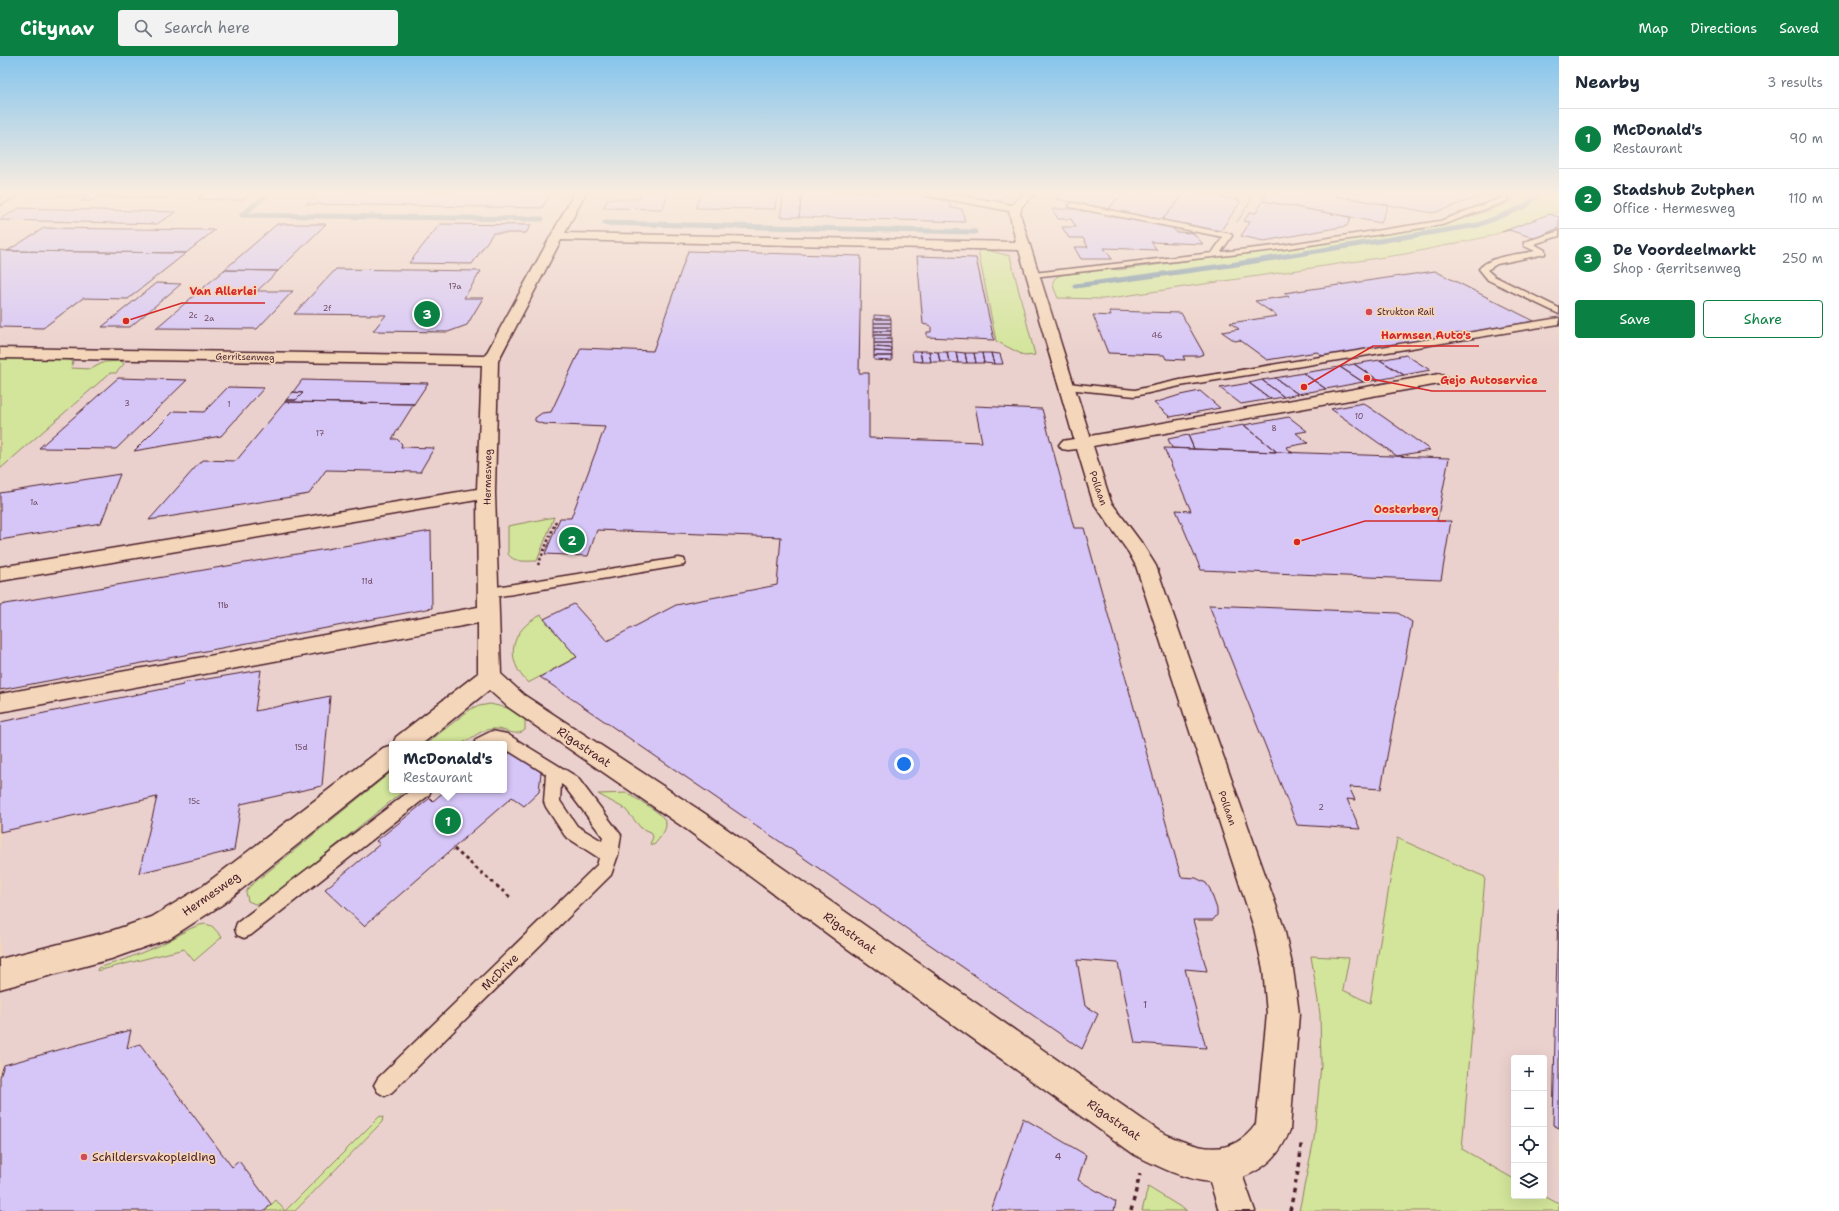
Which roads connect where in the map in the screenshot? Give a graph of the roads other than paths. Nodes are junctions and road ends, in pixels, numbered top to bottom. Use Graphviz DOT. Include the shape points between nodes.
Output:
graph roads {
  1 [pos="553,246"];
  2 [pos="1019,246"];
  3 [pos="1024,246"];
  4 [pos="1221,246"];
  5 [pos="1289,246"];
  6 [pos="1531,246"];
  7 [pos="1215,254"];
  8 [pos="1032,275"];
  9 [pos="1559,311"];
  10 [pos="1559,321"];
  11 [pos="0,353"];
  12 [pos="490,361"];
  13 [pos="1439,379"];
  14 [pos="1067,386"];
  15 [pos="1076,444"];
  16 [pos="486,494"];
  17 [pos="679,562"];
  18 [pos="0,574"];
  19 [pos="489,603"];
  20 [pos="488,677"];
  21 [pos="0,703"];
  22 [pos="409,741"];
  23 [pos="487,741"];
  24 [pos="506,741"];
  25 [pos="507,742"];
  26 [pos="389,757"];
  27 [pos="554,771"];
  28 [pos="419,793"];
  29 [pos="609,855"];
  30 [pos="244,929"];
  31 [pos="0,974"];
  32 [pos="385,1085"];
  33 [pos="1222,1166"];
  34 [pos="1237,1211"];
  1 -- 12 [label="street, Hermesweg"];
  2 -- 3 [label="street"];
  3 -- 8 [label="street, Pollaan"];
  4 -- 7 [label="lane"];
  5 -- 7 [label="lane"];
  6 -- 9 [label="lane" via="1542,252 1495,262 1483,269 1491,278"];
  7 -- 8 [label="lane"];
  8 -- 14 [label="street, Pollaan"];
  10 -- 14 [label="lane" via="1180,383 1135,393"];
  11 -- 12 [label="street, Gerritsenweg"];
  12 -- 16 [label="street, Hermesweg"];
  13 -- 15 [label="street"];
  14 -- 15 [label="street, Pollaan"];
  15 -- 33 [label="street, Pollaan" via="1102,502 1135,546 1146,566 1269,928 1278,969 1283,1014 1273,1130 1261,1147 1242,1160"];
  16 -- 18 [label="street"];
  16 -- 19 [label="street, Hermesweg"];
  17 -- 19 [label="lane" via="530,586"];
  19 -- 20 [label="street, Hermesweg"];
  19 -- 21 [label="street"];
  20 -- 22 [label="street"];
  20 -- 33 [label="street, Rigastraat" via="516,701 695,821 1147,1143 1195,1163"];
  23 -- 24 [label="lane, McDrive" via="501,738"];
  25 -- 27 [label="lane, McDrive"];
  26 -- 31 [label="street, Hermesweg" via="213,895 160,928 111,946"];
  27 -- 29 [label="lane, McDrive" via="571,782 612,835"];
  27 -- 29 [label="lane" via="552,802 571,831"];
  28 -- 30 [label="lane"];
  29 -- 32 [label="lane, McDrive" via="605,869"];
  33 -- 34 [label="street"];
}
